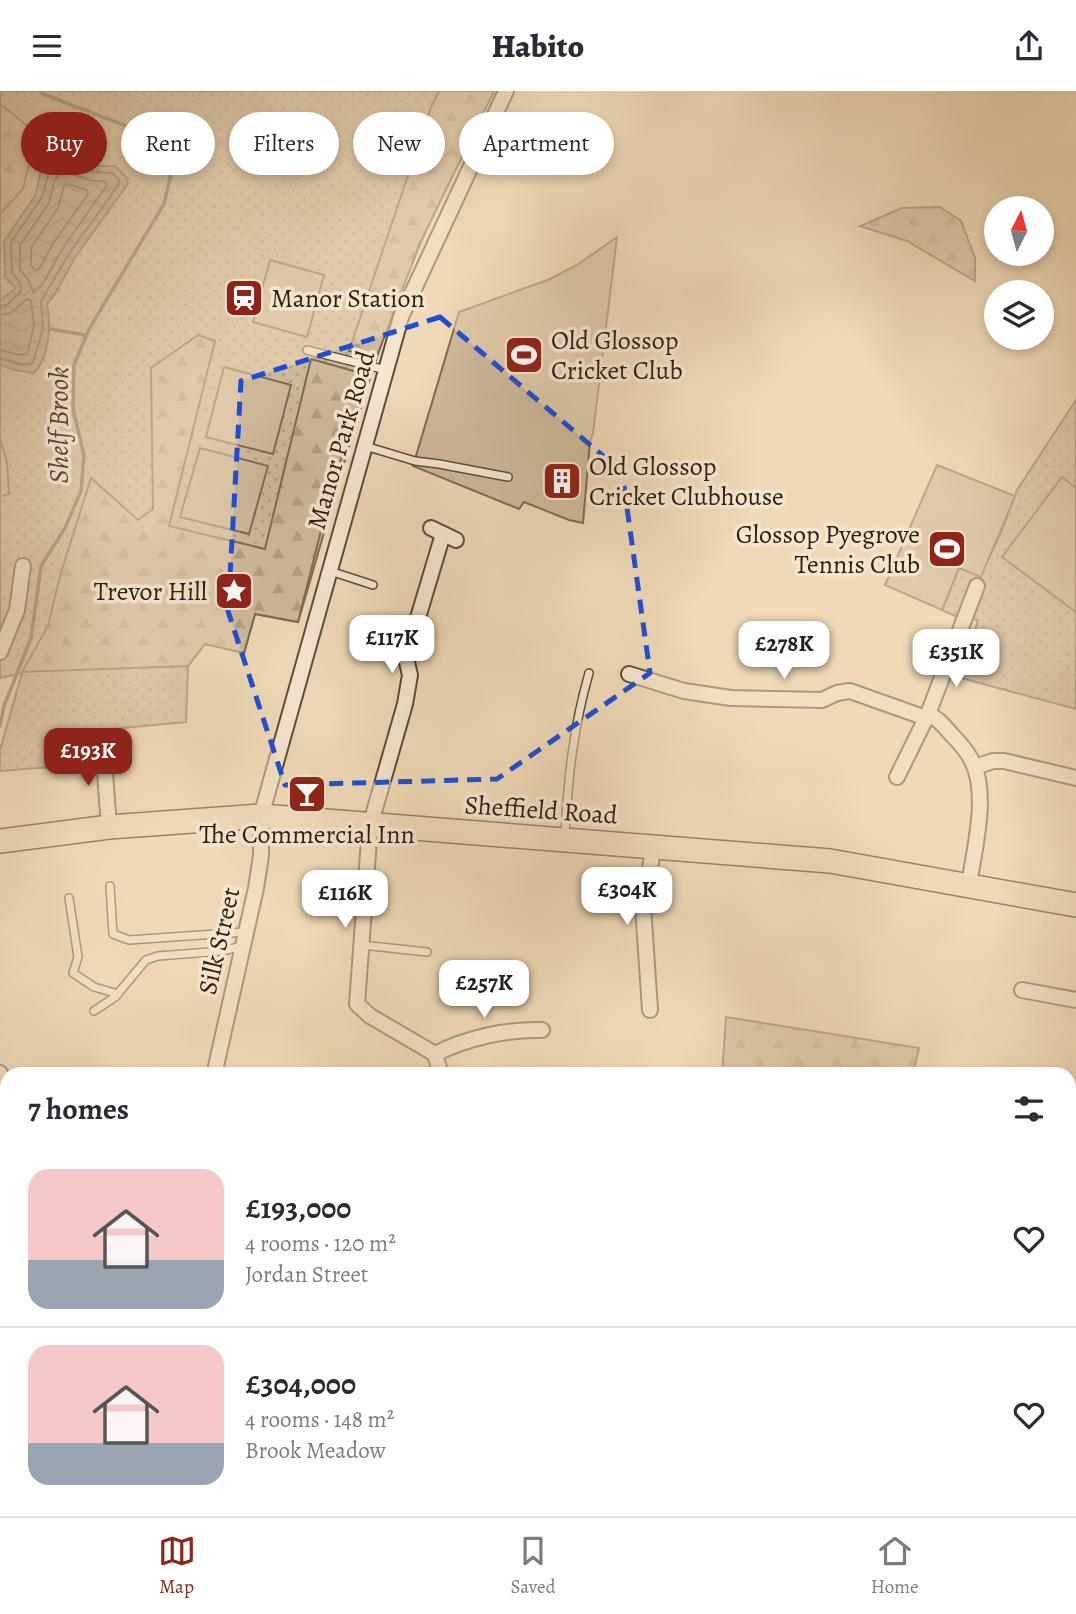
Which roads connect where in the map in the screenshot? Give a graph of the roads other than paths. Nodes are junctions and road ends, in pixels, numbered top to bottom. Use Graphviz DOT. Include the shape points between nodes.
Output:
graph roads {
  1 [pos="506,91"];
  2 [pos="307,350"];
  3 [pos="387,370"];
  4 [pos="365,446"];
  5 [pos="508,477"];
  6 [pos="443,534"];
  7 [pos="23,566"];
  8 [pos="329,571"];
  9 [pos="373,585"];
  10 [pos="977,586"];
  11 [pos="386,622"];
  12 [pos="414,632"];
  13 [pos="0,652"];
  14 [pos="589,673"];
  15 [pos="629,674"];
  16 [pos="927,715"];
  17 [pos="103,746"];
  18 [pos="975,767"];
  19 [pos="897,777"];
  20 [pos="1076,778"];
  21 [pos="261,817"];
  22 [pos="370,826"];
  23 [pos="109,827"];
  24 [pos="565,840"];
  25 [pos="0,841"];
  26 [pos="654,846"];
  27 [pos="969,885"];
  28 [pos="110,886"];
  29 [pos="69,898"];
  30 [pos="1076,905"];
  31 [pos="244,939"];
  32 [pos="362,945"];
  33 [pos="427,951"];
  34 [pos="1022,990"];
  35 [pos="118,994"];
  36 [pos="1076,1000"];
  37 [pos="650,1010"];
  38 [pos="94,1011"];
  39 [pos="542,1030"];
  40 [pos="435,1054"];
  41 [pos="216,1067"];
  42 [pos="439,1067"];
  1 -- 3 [label="street, Manor Park Road" via="408,298"];
  2 -- 3 [label="lane"];
  3 -- 4 [label="street, Manor Park Road"];
  4 -- 5 [label="lane" via="415,461"];
  4 -- 8 [label="street, Manor Park Road"];
  6 -- 12 [label="street"];
  7 -- 13 [label="street" via="18,610"];
  8 -- 9 [label="lane"];
  8 -- 21 [label="street, Manor Park Road"];
  10 -- 16 [label="street"];
  11 -- 12 [label="lane"];
  12 -- 22 [label="street" via="406,658 410,675 405,704"];
  14 -- 24 [label="lane" via="576,716"];
  15 -- 16 [label="street" via="651,673 684,691 753,699 822,700 850,691"];
  16 -- 18 [label="street" via="936,717"];
  16 -- 19 [label="street"];
  17 -- 23 [label="street"];
  18 -- 20 [label="street" via="1004,761"];
  18 -- 27 [label="street" via="978,831"];
  21 -- 22 [label="main road, Sheffield Road"];
  21 -- 23 [label="main road, Sheffield Road"];
  21 -- 31 [label="street, Silk Street" via="261,856"];
  22 -- 24 [label="main road, Sheffield Road"];
  22 -- 32 [label="street"];
  23 -- 25 [label="main road, Sheffield Road"];
  24 -- 26 [label="main road, Sheffield Road"];
  26 -- 27 [label="main road, Sheffield Road" via="830,861"];
  26 -- 37 [label="street" via="643,906"];
  27 -- 30 [label="main road, Sheffield Road"];
  28 -- 31 [label="lane" via="113,934 129,940"];
  29 -- 35 [label="lane" via="78,957 73,973 94,987"];
  31 -- 35 [label="lane" via="223,951 146,960"];
  31 -- 41 [label="street, Silk Street"];
  32 -- 33 [label="lane"];
  32 -- 40 [label="street" via="357,1003 370,1016"];
  34 -- 36 [label="street"];
  35 -- 38 [label="lane"];
  39 -- 40 [label="street" via="457,1043"];
  40 -- 42 [label="street"];
}
